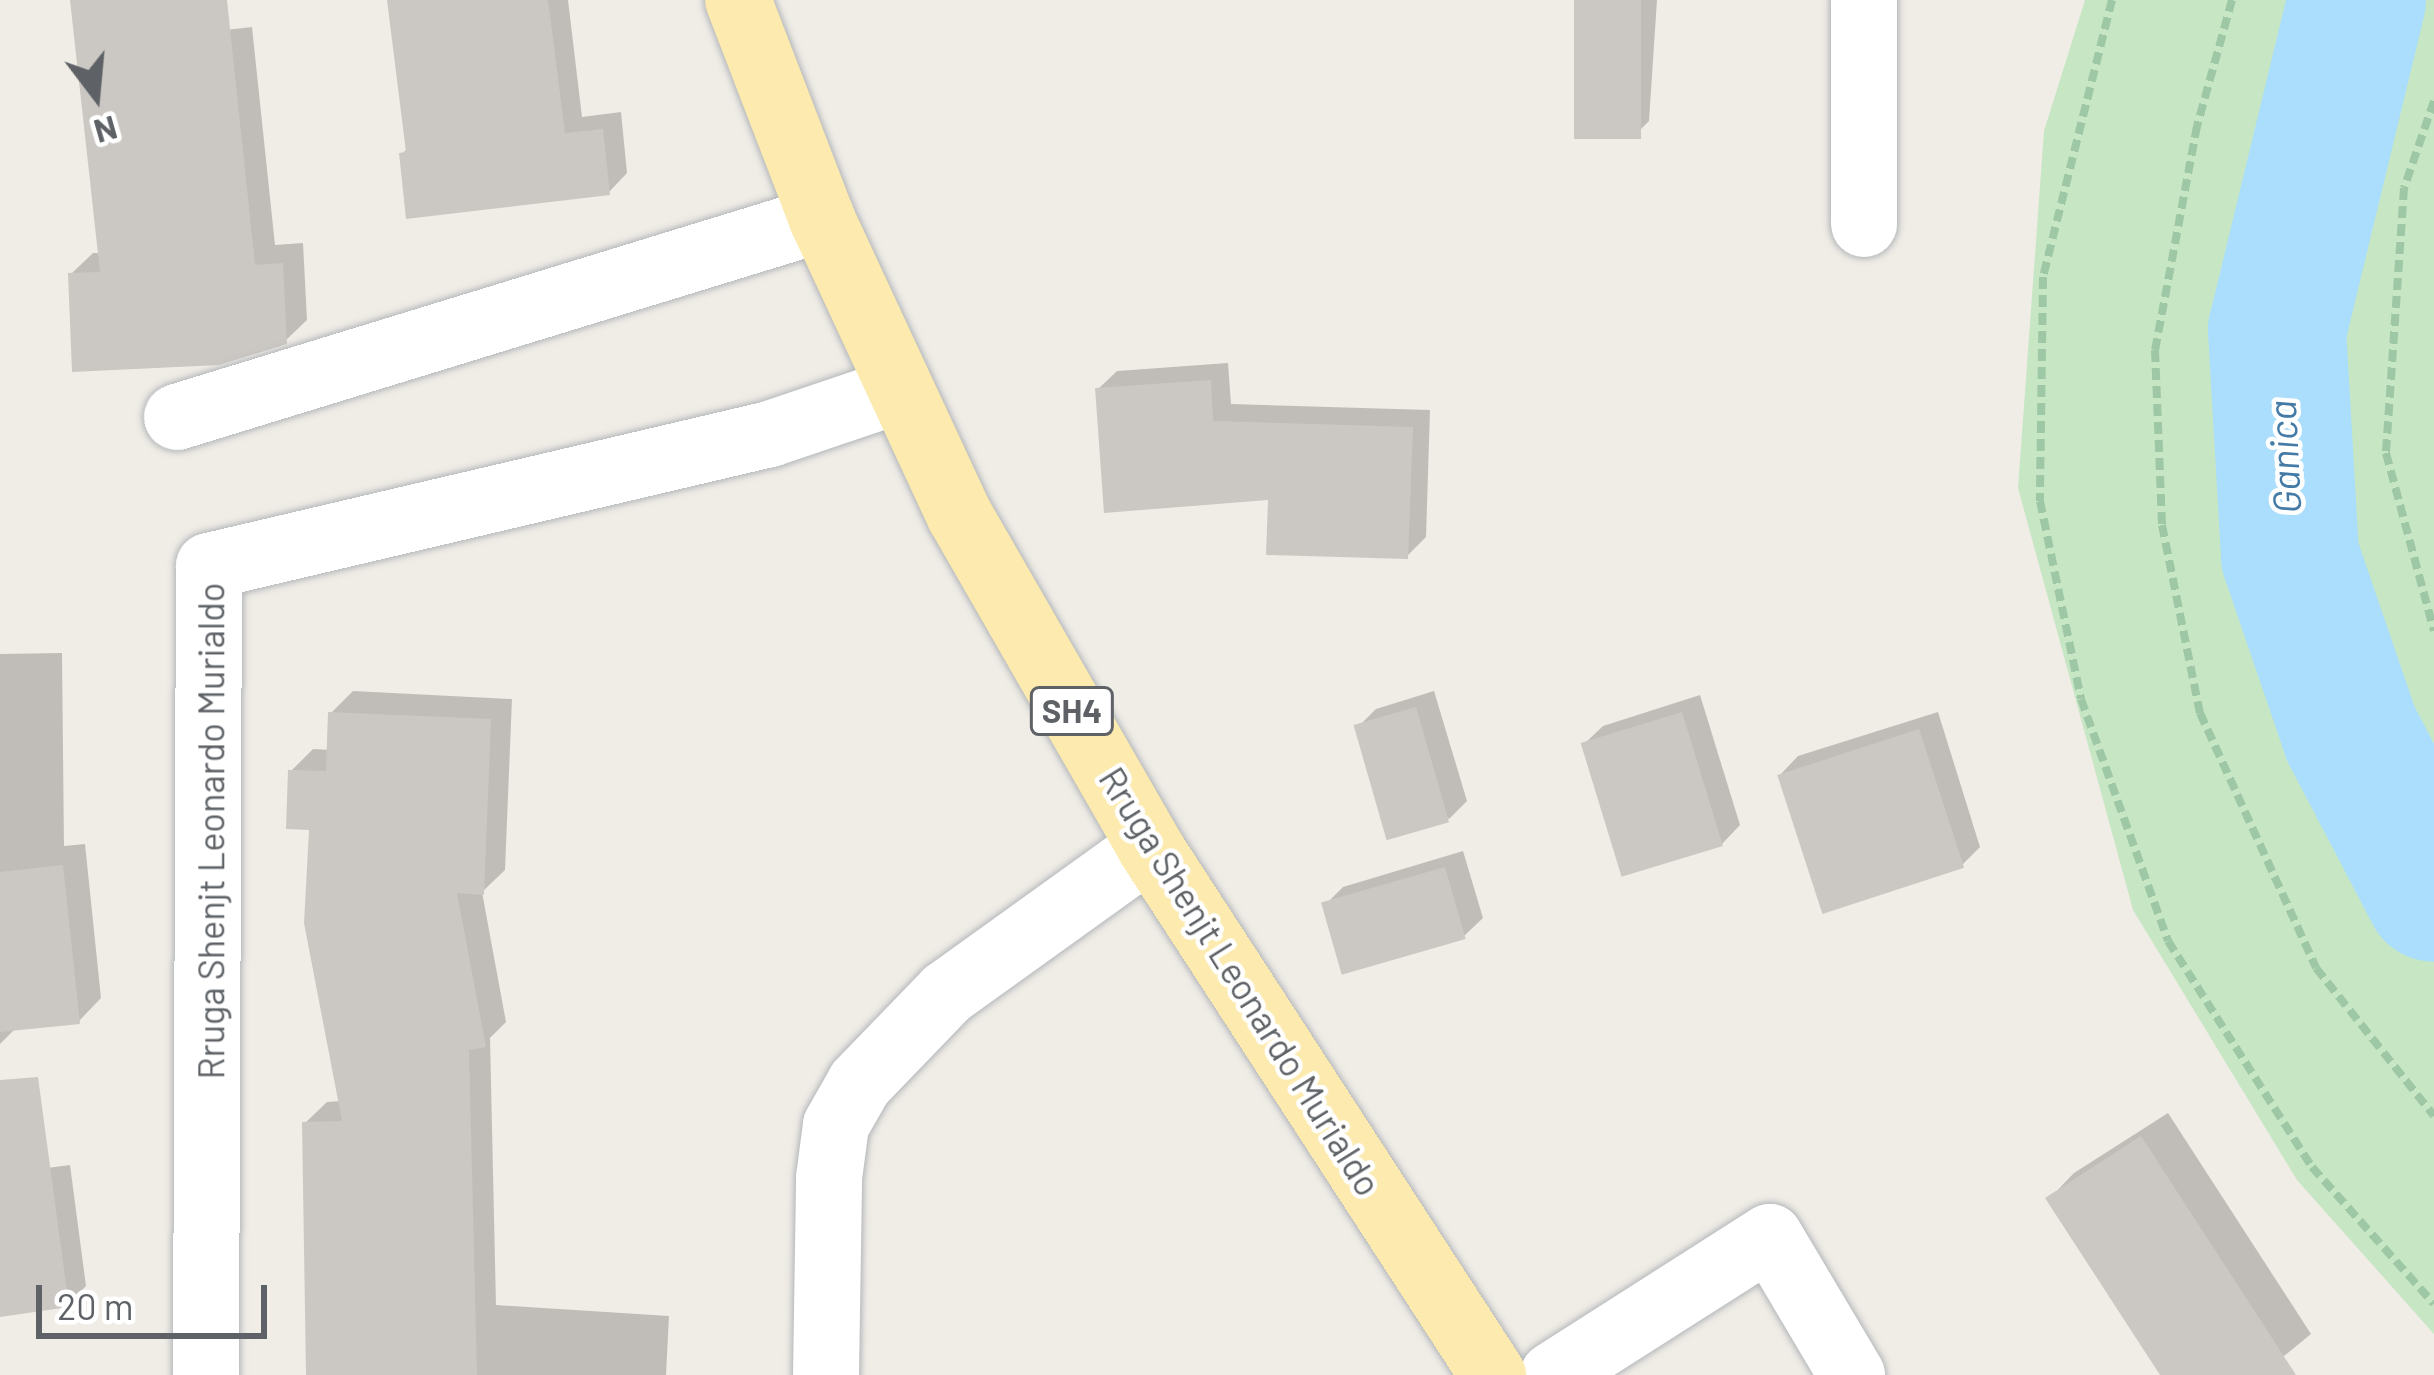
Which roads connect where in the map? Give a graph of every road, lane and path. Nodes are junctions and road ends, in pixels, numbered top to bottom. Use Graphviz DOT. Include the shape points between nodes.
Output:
graph roads {
  1 [pos="737,0"];
  2 [pos="1864,0"];
  3 [pos="2112,0"];
  4 [pos="2232,0"];
  5 [pos="2434,101"];
  6 [pos="822,219"];
  7 [pos="1864,224"];
  8 [pos="900,390"];
  9 [pos="177,417"];
  10 [pos="2434,631"];
  11 [pos="1150,847"];
  12 [pos="2434,1116"];
  13 [pos="2434,1304"];
  14 [pos="206,1375"];
  15 [pos="826,1375"];
  16 [pos="1493,1375"];
  17 [pos="1553,1375"];
  18 [pos="1852,1375"];
  1 -- 6 [label="main road, Rruga Shenjt Leonardo Murialdo / SH4"];
  2 -- 7 [label="street"];
  3 -- 13 [label="path" via="2043,277 2040,501 2081,699 2168,941 2312,1167"];
  4 -- 12 [label="path" via="2197,125 2155,350 2162,525 2200,713 2316,968"];
  5 -- 10 [label="path" via="2404,188 2386,453"];
  6 -- 8 [label="main road, Rruga Shenjt Leonardo Murialdo / SH4"];
  6 -- 9 [label="street"];
  8 -- 11 [label="main road, Rruga Shenjt Leonardo Murialdo / SH4" via="960,516"];
  8 -- 14 [label="street, Rruga Shenjt Leonardo Murialdo" via="770,434 209,566"];
  11 -- 15 [label="street" via="947,993 860,1083 836,1125"];
  11 -- 16 [label="main road, Rruga Shenjt Leonardo Murialdo / SH4"];
  17 -- 18 [label="street" via="1770,1237"];
}
